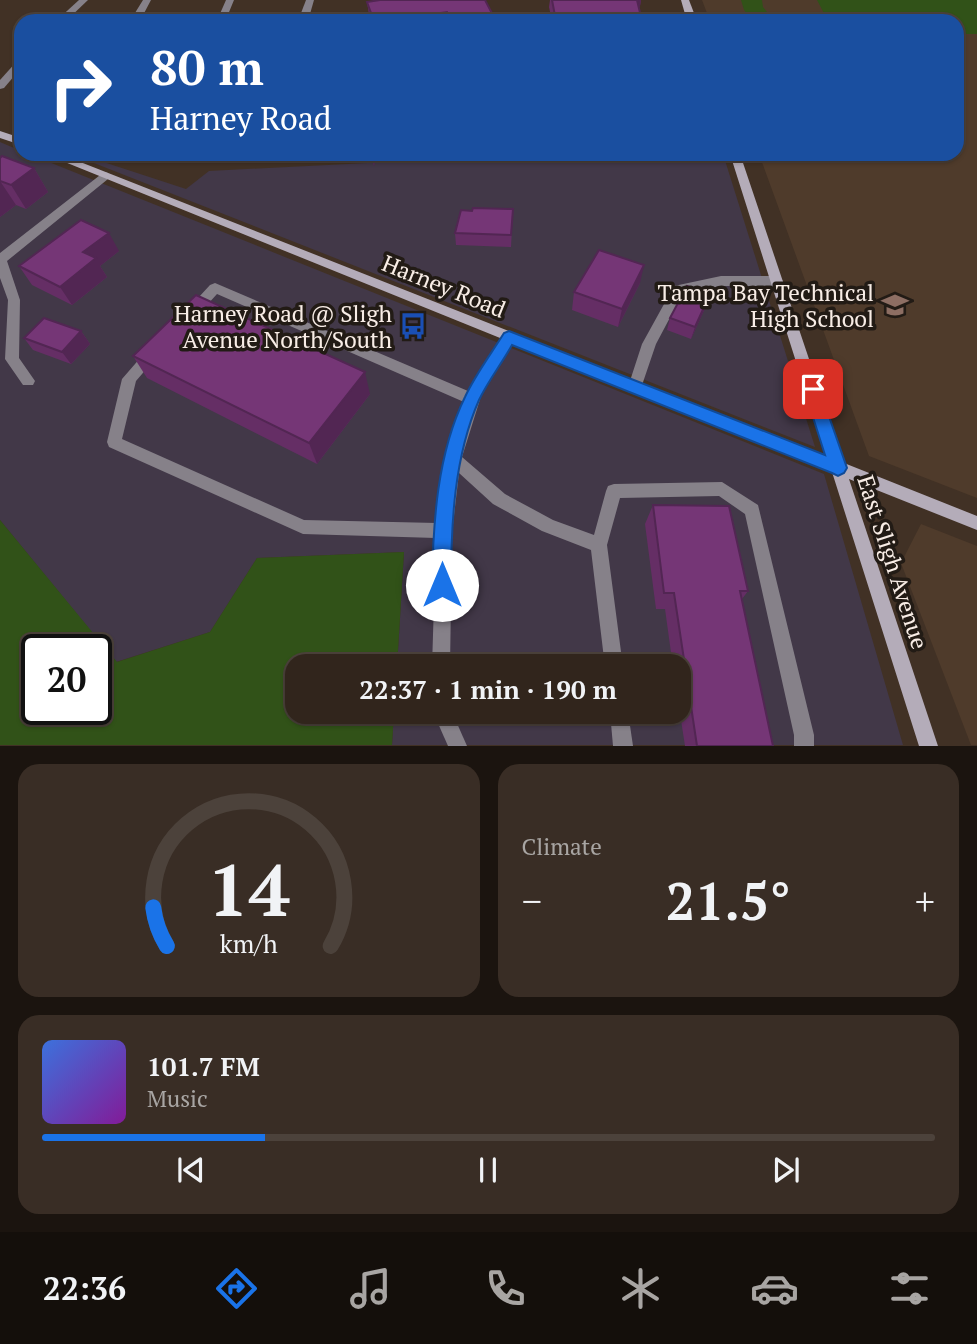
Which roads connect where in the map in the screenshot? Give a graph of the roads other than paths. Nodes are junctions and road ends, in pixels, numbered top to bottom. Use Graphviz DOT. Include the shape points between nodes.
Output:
graph roads {
  1 [pos="84,0"];
  2 [pos="69,14"];
  3 [pos="14,70"];
  4 [pos="0,86"];
  5 [pos="67,161"];
  6 [pos="737,161"];
  7 [pos="104,176"];
  8 [pos="0,260"];
  9 [pos="777,281"];
  10 [pos="509,337"];
  11 [pos="28,381"];
  12 [pos="635,387"];
  13 [pos="472,399"];
  14 [pos="453,458"];
  15 [pos="838,468"];
  16 [pos="977,523"];
  17 [pos="442,531"];
  18 [pos="599,545"];
  19 [pos="441,654"];
  20 [pos="612,654"];
  21 [pos="447,724"];
  22 [pos="620,724"];
  23 [pos="457,746"];
  24 [pos="623,746"];
  25 [pos="804,746"];
  26 [pos="929,746"];
  1 -- 2 [label="lane"];
  3 -- 4 [label="lane"];
  5 -- 7 [label="street, Harney Road"];
  6 -- 9 [label="street, East Sligh Avenue"];
  7 -- 8 [label="lane"];
  7 -- 10 [label="street, Harney Road"];
  8 -- 11 [label="lane" via="14,300 12,359"];
  9 -- 12 [label="lane" via="721,281 679,289 649,344"];
  9 -- 15 [label="street, East Sligh Avenue"];
  10 -- 12 [label="street, Harney Road"];
  10 -- 13 [label="lane"];
  12 -- 15 [label="street, Harney Road"];
  13 -- 14 [label="lane"];
  13 -- 17 [label="lane" via="215,288 129,379 114,442 303,527"];
  14 -- 17 [label="lane"];
  14 -- 18 [label="lane" via="499,499 548,526"];
  15 -- 16 [label="street, Harney Road"];
  15 -- 26 [label="street, East Sligh Avenue"];
  17 -- 19 [label="lane"];
  18 -- 20 [label="lane"];
  18 -- 25 [label="lane" via="614,491 722,489 752,510"];
  21 -- 23 [label="lane"];
  22 -- 24 [label="lane"];
}
